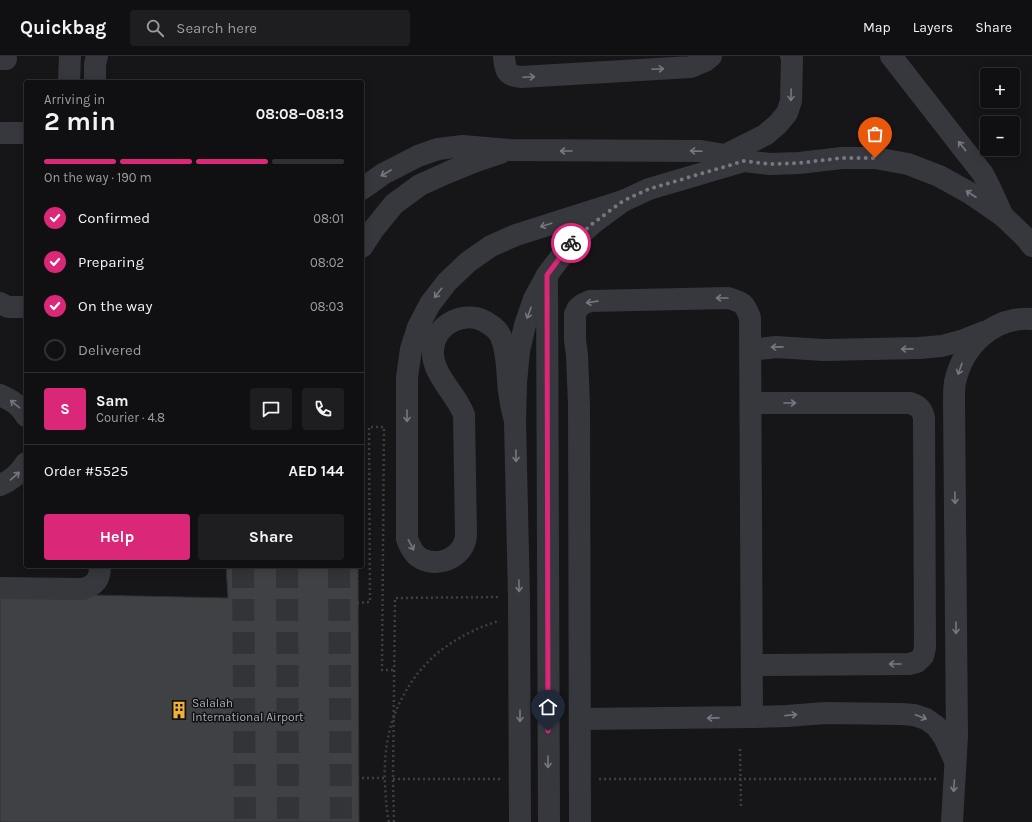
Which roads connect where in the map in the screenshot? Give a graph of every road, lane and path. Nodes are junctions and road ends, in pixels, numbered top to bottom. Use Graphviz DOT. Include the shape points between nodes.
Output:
graph roads {
  1 [pos="70,56"];
  2 [pos="97,56"];
  3 [pos="504,56"];
  4 [pos="711,56"];
  5 [pos="791,56"];
  6 [pos="891,56"];
  7 [pos="69,80"];
  8 [pos="95,80"];
  9 [pos="0,133"];
  10 [pos="24,133"];
  11 [pos="499,150"];
  12 [pos="734,158"];
  13 [pos="364,188"];
  14 [pos="390,200"];
  15 [pos="623,201"];
  16 [pos="1003,216"];
  17 [pos="364,219"];
  18 [pos="364,244"];
  19 [pos="1032,246"];
  20 [pos="547,275"];
  21 [pos="0,303"];
  22 [pos="24,307"];
  23 [pos="1032,319"];
  24 [pos="986,332"];
  25 [pos="751,350"];
  26 [pos="0,395"];
  27 [pos="751,403"];
  28 [pos="24,412"];
  29 [pos="515,421"];
  30 [pos="24,466"];
  31 [pos="0,484"];
  32 [pos="100,568"];
  33 [pos="357,568"];
  34 [pos="0,588"];
  35 [pos="500,597"];
  36 [pos="357,603"];
  37 [pos="500,620"];
  38 [pos="752,665"];
  39 [pos="394,670"];
  40 [pos="752,717"];
  41 [pos="580,719"];
  42 [pos="740,749"];
  43 [pos="955,770"];
  44 [pos="357,778"];
  45 [pos="385,778"];
  46 [pos="520,778"];
  47 [pos="393,779"];
  48 [pos="580,779"];
  49 [pos="741,779"];
  50 [pos="741,807"];
  51 [pos="357,822"];
  52 [pos="389,822"];
  53 [pos="394,822"];
  54 [pos="520,822"];
  55 [pos="549,822"];
  56 [pos="580,822"];
  57 [pos="952,822"];
  1 -- 7 [label="street"];
  2 -- 8 [label="street"];
  3 -- 4 [label="street, one-way" via="505,68 509,73 521,77 691,67"];
  5 -- 12 [label="street, one-way" via="791,101 787,113 778,124"];
  16 -- 6 [label="street, one-way" via="983,174"];
  9 -- 10 [label="street"];
  12 -- 11 [label="street, one-way" via="701,151"];
  11 -- 13 [label="street, one-way" via="463,146 438,149 383,174"];
  11 -- 14 [label="street"];
  12 -- 15 [label="street"];
  16 -- 12 [label="street, one-way" via="939,176 908,164 875,158 770,164"];
  14 -- 17 [label="street"];
  14 -- 18 [label="street"];
  15 -- 20 [label="street" via="572,242"];
  15 -- 29 [label="street, one-way" via="516,235 492,246 468,262 447,282 430,304 418,327 411,349 407,377 407,539 416,555 424,560 443,562 459,552 466,535 464,415 462,407 439,374 432,351 441,329 450,322 461,317 484,320 501,336 505,348 510,405"];
  16 -- 19 [label="street"];
  20 -- 29 [label="street, one-way" via="534,299 519,351"];
  20 -- 55 [label="street, one-way"];
  21 -- 22 [label="street" via="8,307"];
  23 -- 24 [label="street" via="1003,322"];
  24 -- 25 [label="street, one-way" via="942,346 920,348 824,350 776,347"];
  24 -- 43 [label="street, one-way" via="972,346 955,383"];
  25 -- 27 [label="street"];
  25 -- 41 [label="street, one-way" via="750,318 747,309 740,301 728,298 590,301 578,308 575,314 579,404"];
  28 -- 26 [label="street, one-way" via="13,401"];
  27 -- 38 [label="street"];
  27 -- 38 [label="street, one-way" via="910,403 917,405 922,411 925,648 917,662 909,664"];
  29 -- 46 [label="street, one-way"];
  31 -- 30 [label="street, one-way" via="10,481"];
  32 -- 34 [label="street" via="97,580 92,586 83,588"];
  33 -- 36 [label="path"];
  35 -- 39 [label="path" via="395,598"];
  36 -- 39 [label="path" via="370,602 369,427 384,427 382,670"];
  36 -- 44 [label="path"];
  37 -- 45 [label="path, bridge" via="468,633 444,647 415,676 399,702 390,729 386,748"];
  38 -- 40 [label="street"];
  39 -- 47 [label="path"];
  40 -- 41 [label="street, one-way"];
  40 -- 43 [label="street, one-way" via="825,713 914,715 936,726 944,737"];
  41 -- 48 [label="street"];
  42 -- 49 [label="path"];
  43 -- 49 [label="path"];
  43 -- 57 [label="street, one-way"];
  44 -- 45 [label="path"];
  44 -- 51 [label="path"];
  45 -- 52 [label="path, bridge"];
  46 -- 47 [label="path"];
  46 -- 54 [label="street"];
  47 -- 53 [label="path"];
  48 -- 49 [label="path"];
  48 -- 56 [label="street"];
  49 -- 50 [label="path"];
}
